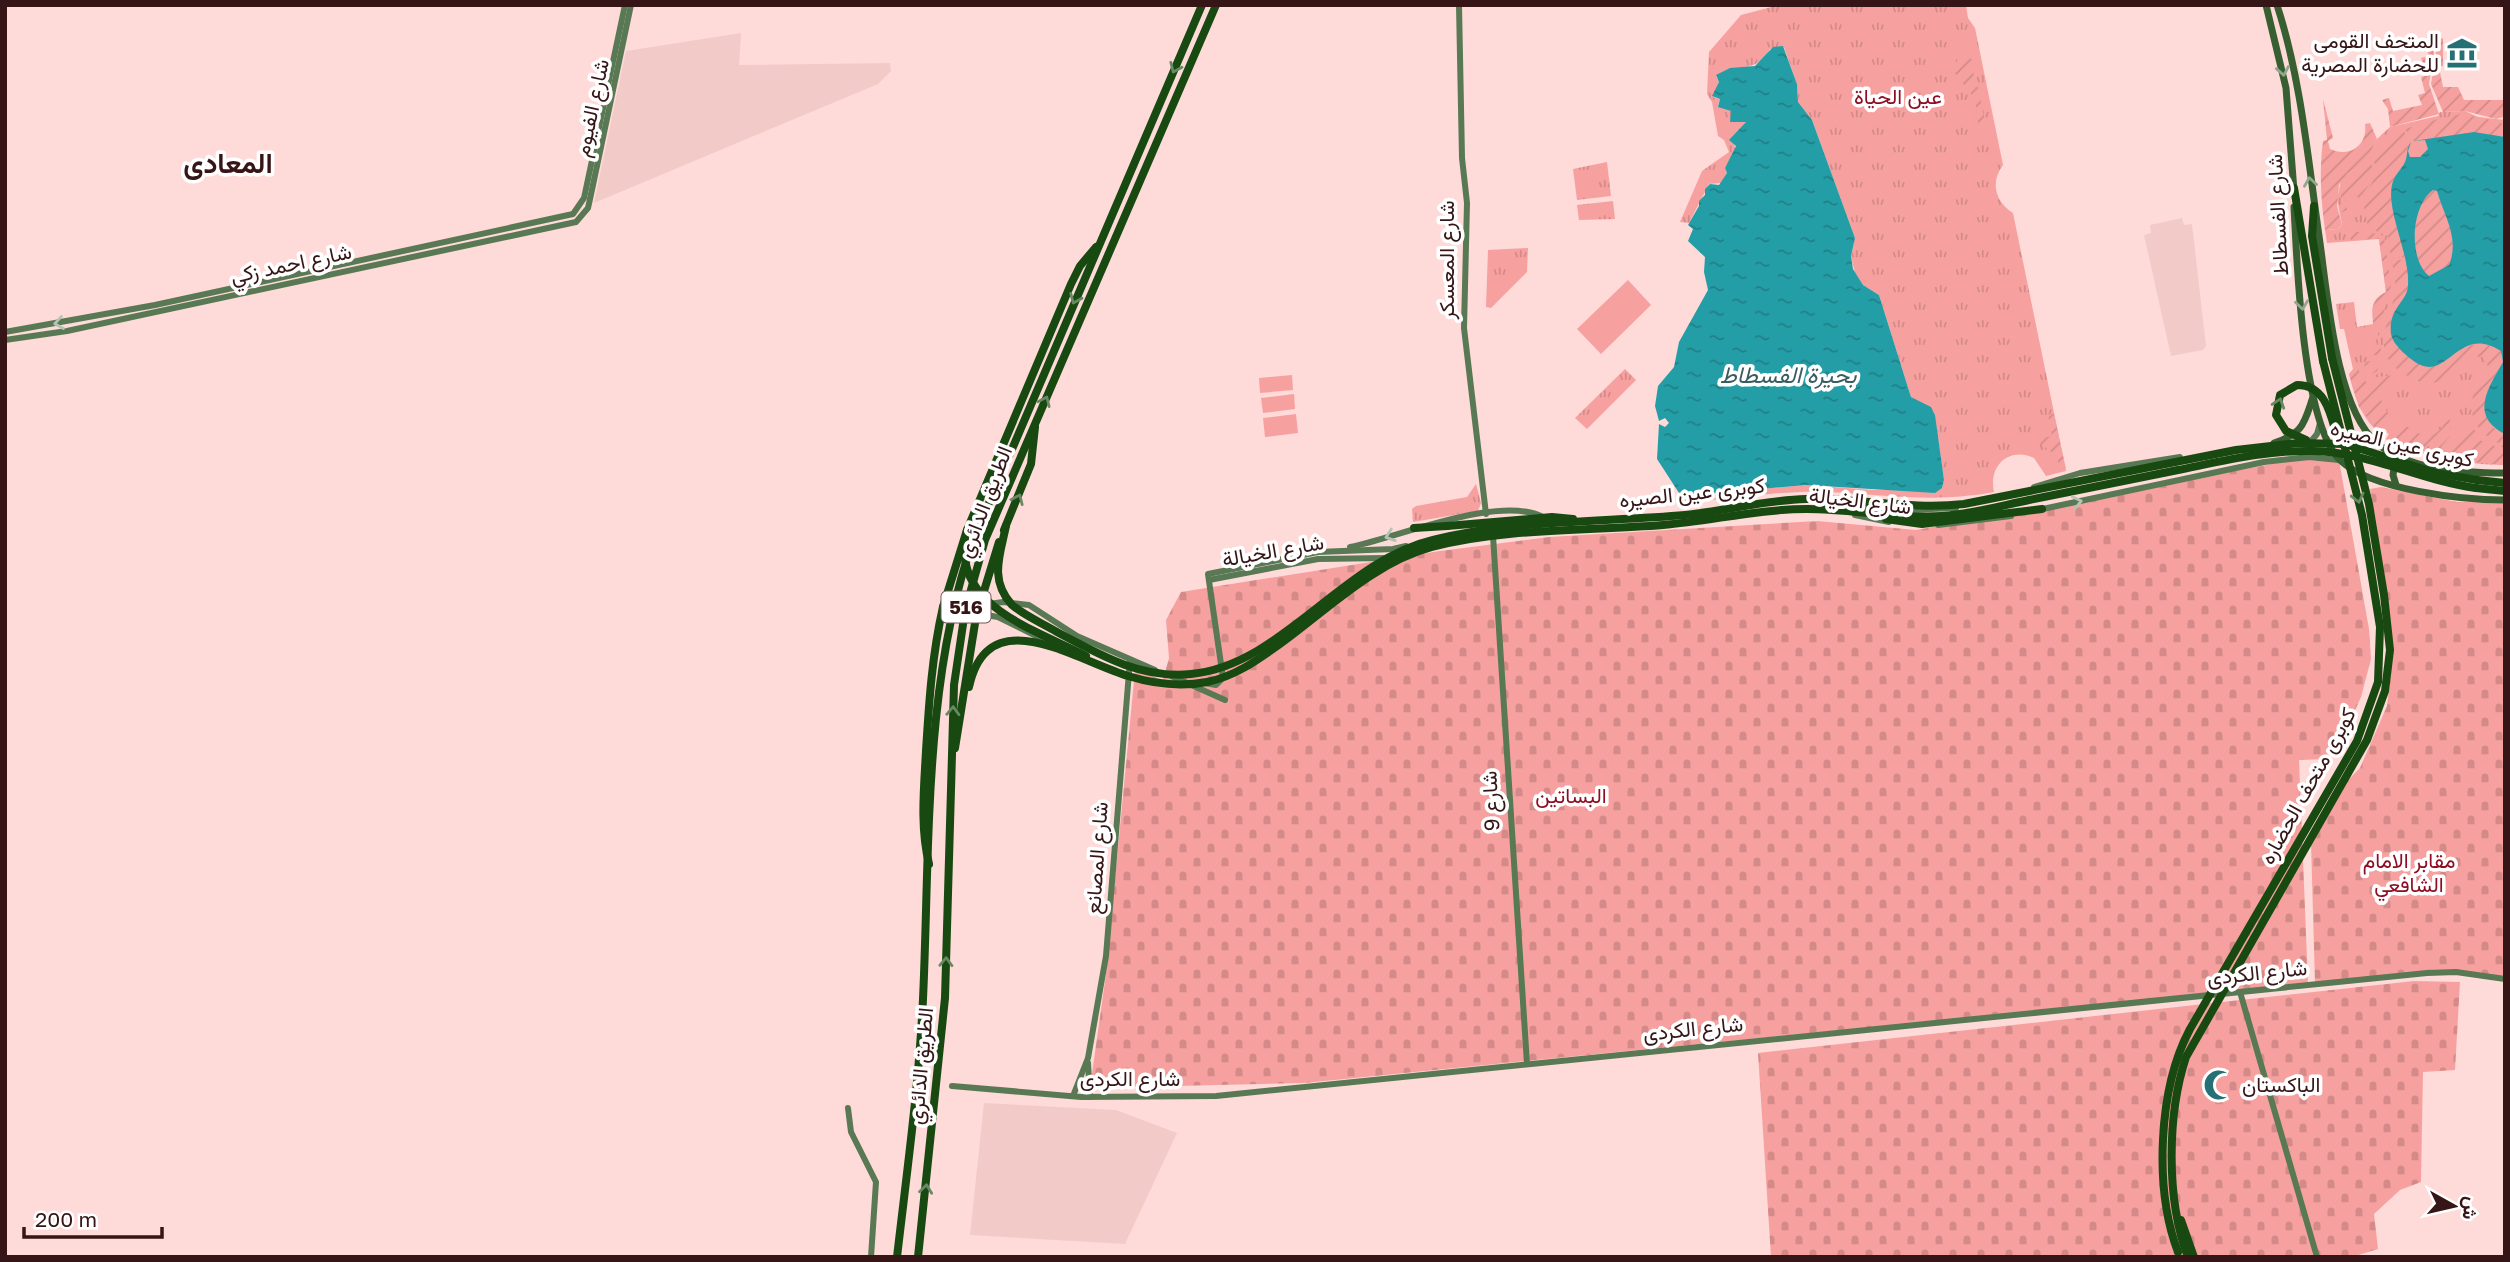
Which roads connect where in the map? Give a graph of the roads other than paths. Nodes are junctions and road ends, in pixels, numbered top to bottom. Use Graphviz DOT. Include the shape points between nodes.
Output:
graph roads {
  1 [pos="625,5"];
  2 [pos="631,5"];
  3 [pos="1202,5"];
  4 [pos="1216,5"];
  5 [pos="1459,5"];
  6 [pos="2266,5"];
  7 [pos="2277,5"];
  8 [pos="2294,188"];
  9 [pos="2314,206"];
  10 [pos="580,213"];
  11 [pos="505,233"];
  12 [pos="1098,245"];
  13 [pos="5,332"];
  14 [pos="5,340"];
  15 [pos="2327,359"];
  16 [pos="2313,396"];
  17 [pos="2356,417"];
  18 [pos="2320,423"];
  19 [pos="1035,425"];
  20 [pos="2319,442"];
  21 [pos="2274,443"];
  22 [pos="2400,456"];
  23 [pos="2339,460"];
  24 [pos="2349,462"];
  25 [pos="2460,471"];
  26 [pos="2505,473"];
  27 [pos="2505,483"];
  28 [pos="2396,485"];
  29 [pos="2505,491"];
  30 [pos="2460,499"];
  31 [pos="1996,500"];
  32 [pos="2505,500"];
  33 [pos="2042,509"];
  34 [pos="1867,513"];
  35 [pos="1486,514"];
  36 [pos="1621,516"];
  37 [pos="2000,516"];
  38 [pos="1551,521"];
  39 [pos="1582,521"];
  40 [pos="1621,525"];
  41 [pos="1006,526"];
  42 [pos="1413,528"];
  43 [pos="967,530"];
  44 [pos="1493,536"];
  45 [pos="1332,550"];
  46 [pos="1276,560"];
  47 [pos="1262,563"];
  48 [pos="1278,568"];
  49 [pos="1264,571"];
  50 [pos="1208,577"];
  51 [pos="982,606"];
  52 [pos="980,614"];
  53 [pos="1130,660"];
  54 [pos="1115,672"];
  55 [pos="1128,678"];
  56 [pos="1196,683"];
  57 [pos="1226,700"];
  58 [pos="962,720"];
  59 [pos="953,754"];
  60 [pos="929,864"];
  61 [pos="2505,979"];
  62 [pos="2239,992"];
  63 [pos="1088,1058"];
  64 [pos="1527,1064"];
  65 [pos="952,1086"];
  66 [pos="1073,1096"];
  67 [pos="1090,1097"];
  68 [pos="848,1108"];
  69 [pos="2174,1200"];
  70 [pos="2179,1255"];
  71 [pos="871,1257"];
  72 [pos="897,1257"];
  73 [pos="918,1257"];
  74 [pos="2188,1257"];
  75 [pos="2194,1257"];
  76 [pos="2317,1257"];
  1 -- 10 [label="street, شارع الفيوم"];
  2 -- 10 [label="street, شارع الفيوم" via="590,199"];
  3 -- 12 [label="highway, الطريق الدائري / 516, one-way"];
  19 -- 4 [label="highway, الطريق الدائري / 516, one-way"];
  5 -- 35 [label="street, شارع المعسكر" via="1466,203 1464,328"];
  6 -- 8 [label="main road, شارع الفسطاط, one-way" via="2286,88"];
  9 -- 7 [label="main road, شارع الفسطاط, one-way" via="2293,66"];
  8 -- 15 [label="highway, كوبرى متحف الحضاره"];
  8 -- 16 [label="main road, شارع الفسطاط, one-way" via="2297,264"];
  9 -- 15 [label="highway, كوبرى متحف الحضاره" via="2312,236"];
  9 -- 17 [label="main road, شارع الفسطاط" via="2336,345"];
  10 -- 11 [label="street, شارع احمد زكي" via="565,225"];
  11 -- 13 [label="street, شارع احمد زكي, one-way" via="238,285 155,306"];
  11 -- 14 [label="street, شارع احمد زكي" via="67,331"];
  12 -- 43 [label="highway" via="1070,284"];
  12 -- 60 [label="highway, الطريق الدائري / 516, one-way" via="974,538 957,590 940,683"];
  15 -- 24 [label="highway, كوبرى متحف الحضاره, bridge"];
  15 -- 69 [label="highway, كوبرى متحف الحضاره, bridge" via="2369,504 2390,639 2385,691 2362,749 2191,1045 2175,1105"];
  16 -- 18 [label="main road, شارع الفسطاط"];
  16 -- 21 [label="main road" via="2303,426"];
  17 -- 18 [label="main road" via="2335,410"];
  17 -- 22 [label="main road" via="2376,443"];
  18 -- 21 [label="street, شارع الخيالة" via="2314,439 2305,446"];
  18 -- 23 [label="main road, شارع الفسطاط"];
  41 -- 19 [label="highway, one-way" via="1031,464"];
  59 -- 19 [label="highway, الطريق الدائري / 516, one-way" via="954,685 968,600 985,540"];
  20 -- 24 [label="highway, one-way, bridge" via="2295,437 2279,424 2276,405 2288,388 2303,385 2321,395"];
  20 -- 27 [label="highway, كوبرى عين الصيره, bridge" via="2371,450 2449,476"];
  20 -- 39 [label="highway, كوبرى عين الصيره, bridge" via="2235,450 1964,504 1918,507 1802,499 1689,515"];
  21 -- 31 [label="street, شارع الخيالة" via="2080,473"];
  22 -- 25 [label="main road"];
  22 -- 28 [label="main road" via="2393,469"];
  23 -- 28 [label="main road" via="2365,476"];
  33 -- 23 [label="street, one-way" via="2264,461"];
  24 -- 70 [label="highway, كوبرى متحف الحضاره, one-way, bridge" via="2380,626 2378,682 2357,741 2176,1060 2166,1106 2165,1188"];
  25 -- 26 [label="main road"];
  25 -- 30 [label="main road" via="2465,487"];
  28 -- 30 [label="main road"];
  29 -- 34 [label="highway, كوبرى عين الصيره, bridge" via="2448,484 2343,453 2304,451 2236,458 1965,514"];
  30 -- 32 [label="main road"];
  31 -- 36 [label="street, شارع الخيالة" via="1943,510 1799,503"];
  31 -- 37 [label="street"];
  33 -- 37 [label="highway"];
  34 -- 37 [label="highway, bridge" via="1922,524"];
  34 -- 54 [label="highway, كوبرى عين الصيره, bridge" via="1790,509 1688,523 1447,544 1377,572 1259,659 1225,677 1175,684"];
  35 -- 38 [label="street" via="1528,511"];
  35 -- 42 [label="street"];
  36 -- 38 [label="street, شارع الخيالة"];
  36 -- 40 [label="street"];
  37 -- 40 [label="street, شارع الخيالة" via="1951,525 1903,525 1852,514 1800,511"];
  38 -- 45 [label="street, شارع الخيالة" via="1437,537 1393,549"];
  39 -- 41 [label="highway, كوبرى عين الصيره, bridge" via="1446,537 1408,548 1374,566 1244,659 1210,672 1177,675 1108,659 1012,605 997,575"];
  39 -- 42 [label="highway, bridge" via="1560,517"];
  40 -- 44 [label="street, شارع الخيالة"];
  41 -- 58 [label="highway" via="976,617"];
  42 -- 45 [label="street, one-way"];
  43 -- 54 [label="highway, bridge" via="966,570 987,603"];
  43 -- 60 [label="highway, bridge" via="947,589 932,663 924,802"];
  44 -- 48 [label="street, شارع الخيالة" via="1393,557 1333,557"];
  44 -- 64 [label="street, شارع 9"];
  45 -- 46 [label="street, شارع الخيالة"];
  46 -- 47 [label="street, شارع الخيالة"];
  46 -- 48 [label="street"];
  47 -- 49 [label="street"];
  47 -- 50 [label="street, شارع الخيالة"];
  48 -- 49 [label="street, شارع الخيالة"];
  49 -- 50 [label="street, شارع الخيالة"];
  50 -- 56 [label="street" via="1223,678 1216,685"];
  51 -- 53 [label="street" via="1003,602 1029,605 1077,636"];
  52 -- 55 [label="street" via="998,617"];
  53 -- 55 [label="street, شارع المصانع"];
  53 -- 56 [label="street"];
  54 -- 58 [label="highway, كوبرى عين الصيره, bridge" via="1036,642 1005,641 981,656"];
  55 -- 63 [label="street, شارع المصانع" via="1108,937"];
  56 -- 57 [label="street"];
  58 -- 59 [label="highway"];
  73 -- 59 [label="highway, الطريق الدائري / 516, one-way" via="942,1034"];
  60 -- 72 [label="highway, الطريق الدائري / 516" via="919,1068"];
  61 -- 62 [label="street, شارع الكردى" via="2436,972"];
  62 -- 64 [label="street, شارع الكردى"];
  62 -- 76 [label="street"];
  63 -- 66 [label="street, شارع المصانع"];
  63 -- 67 [label="street, شارع المصانع"];
  64 -- 67 [label="street, شارع الكردى" via="1216,1096"];
  65 -- 66 [label="street, شارع الكردى"];
  66 -- 67 [label="street, شارع الكردى"];
  68 -- 71 [label="street" via="851,1132 875,1177"];
  69 -- 74 [label="highway, كوبرى متحف الحضاره, bridge"];
  69 -- 75 [label="highway, bridge"];
}
